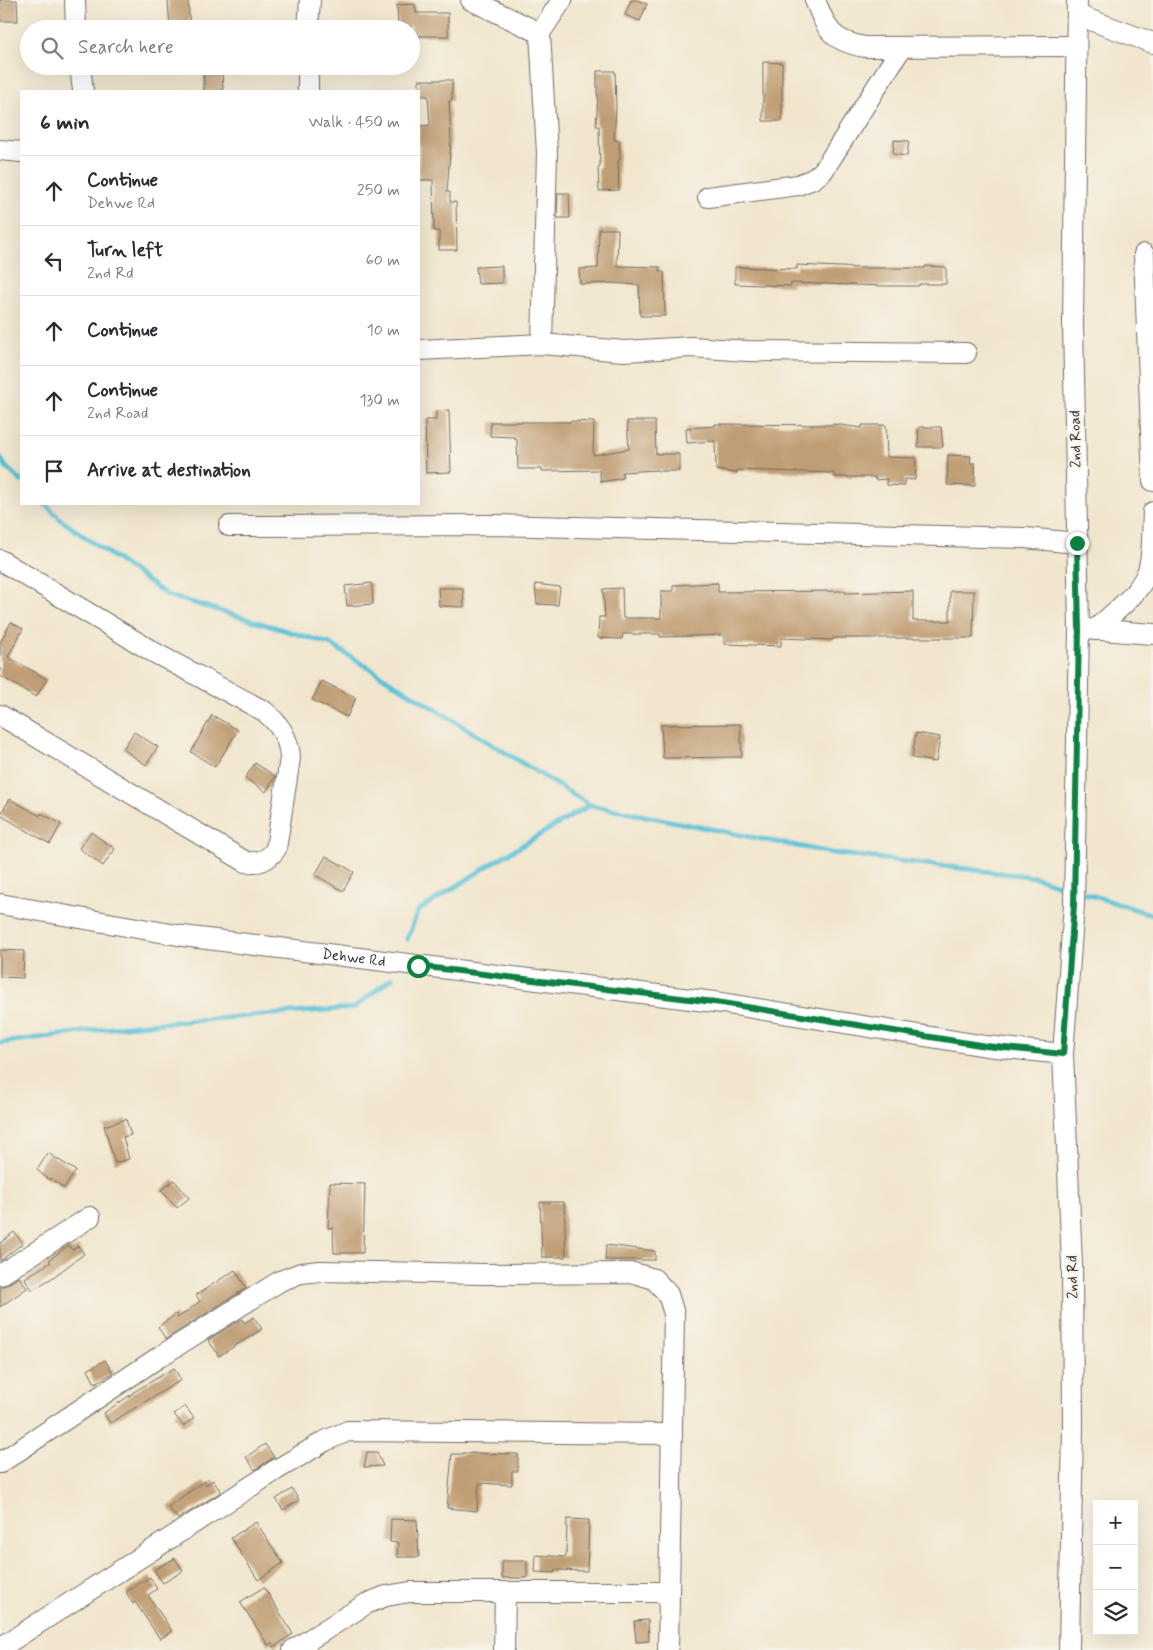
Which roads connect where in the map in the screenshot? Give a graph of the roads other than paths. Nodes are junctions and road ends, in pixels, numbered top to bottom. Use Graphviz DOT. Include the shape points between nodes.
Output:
graph roads {
  1 [pos="75,0"];
  2 [pos="310,0"];
  3 [pos="471,0"];
  4 [pos="562,0"];
  5 [pos="815,0"];
  6 [pos="1077,8"];
  7 [pos="76,20"];
  8 [pos="309,20"];
  9 [pos="540,33"];
  10 [pos="1153,43"];
  11 [pos="1076,46"];
  12 [pos="902,47"];
  13 [pos="81,75"];
  14 [pos="308,75"];
  15 [pos="82,90"];
  16 [pos="308,90"];
  17 [pos="0,150"];
  18 [pos="20,152"];
  19 [pos="708,197"];
  20 [pos="1144,254"];
  21 [pos="542,344"];
  22 [pos="420,350"];
  23 [pos="966,353"];
  24 [pos="1153,481"];
  25 [pos="1153,512"];
  26 [pos="229,526"];
  27 [pos="1077,543"];
  28 [pos="0,560"];
  29 [pos="1087,629"];
  30 [pos="1153,634"];
  31 [pos="0,715"];
  32 [pos="0,904"];
  33 [pos="1074,905"];
  34 [pos="1063,1054"];
  35 [pos="90,1217"];
  36 [pos="0,1275"];
  37 [pos="672,1434"];
  38 [pos="0,1463"];
  39 [pos="505,1592"];
  40 [pos="668,1592"];
  41 [pos="0,1648"];
  42 [pos="293,1650"];
  43 [pos="504,1650"];
  44 [pos="668,1650"];
  45 [pos="1069,1650"];
  1 -- 7 [label="street"];
  2 -- 8 [label="street"];
  3 -- 9 [label="street"];
  4 -- 9 [label="street"];
  5 -- 12 [label="street" via="834,36 849,44 865,47"];
  6 -- 10 [label="street"];
  6 -- 11 [label="street, 2nd Road"];
  9 -- 21 [label="street" via="546,153"];
  11 -- 12 [label="street"];
  11 -- 27 [label="street, 2nd Road" via="1073,323"];
  12 -- 19 [label="street" via="824,171 798,185"];
  13 -- 15 [label="street"];
  14 -- 16 [label="street"];
  17 -- 18 [label="street"];
  20 -- 24 [label="street"];
  21 -- 22 [label="street"];
  21 -- 23 [label="street" via="624,351 692,347 747,351"];
  25 -- 29 [label="street" via="1150,563 1146,576 1132,595"];
  26 -- 27 [label="street" via="493,525 1025,538"];
  27 -- 29 [label="street, 2nd Road"];
  28 -- 31 [label="street" via="147,648 275,719 289,745 290,758 276,849 270,858 258,863 246,862"];
  29 -- 30 [label="street"];
  29 -- 33 [label="street, 2nd Road"];
  32 -- 34 [label="street, Dehwe Rd" via="183,936 722,1003 986,1046"];
  33 -- 34 [label="street, 2nd Rd"];
  34 -- 45 [label="street, 2nd Rd" via="1072,1264"];
  35 -- 36 [label="street"];
  37 -- 38 [label="street" via="674,1314 668,1294 654,1279 634,1273 320,1271 280,1280"];
  37 -- 40 [label="street"];
  37 -- 41 [label="street" via="348,1431 326,1440 276,1470"];
  39 -- 40 [label="street"];
  39 -- 42 [label="street" via="410,1592 386,1596 366,1604"];
  39 -- 43 [label="street"];
  40 -- 44 [label="street"];
}
